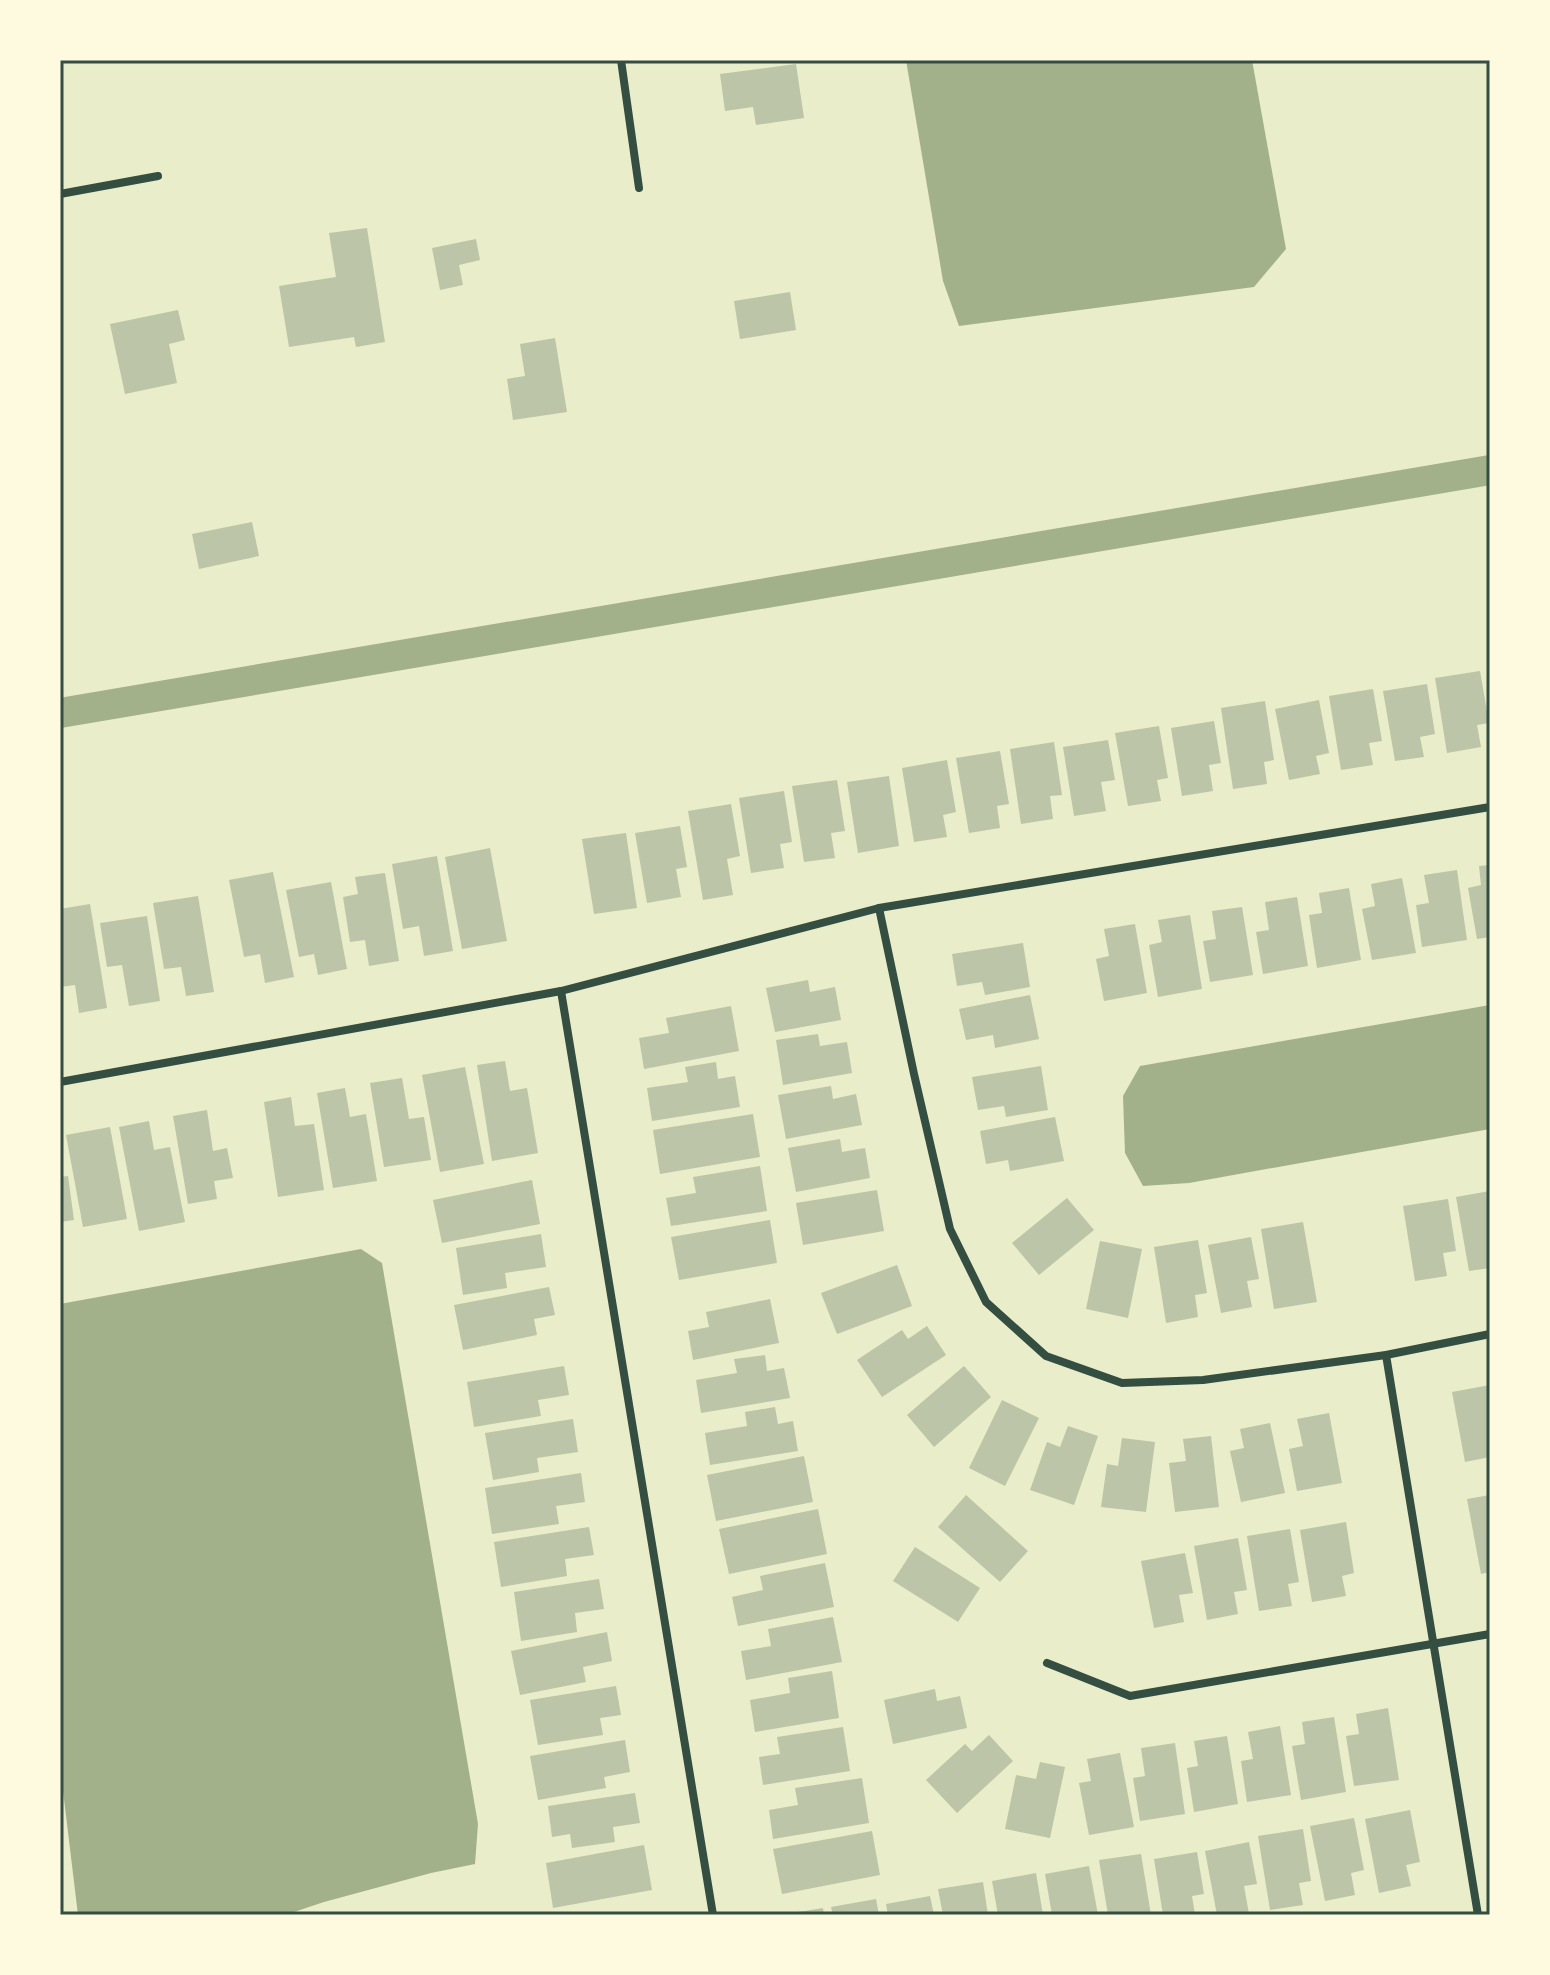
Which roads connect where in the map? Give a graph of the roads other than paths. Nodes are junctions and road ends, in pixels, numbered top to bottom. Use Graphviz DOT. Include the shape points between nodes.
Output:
graph roads {
  1 [pos="621,60"];
  2 [pos="158,176"];
  3 [pos="639,188"];
  4 [pos="60,194"];
  5 [pos="1490,807"];
  6 [pos="879,908"];
  7 [pos="561,991"];
  8 [pos="60,1082"];
  9 [pos="1490,1334"];
  10 [pos="1386,1355"];
  11 [pos="1490,1634"];
  12 [pos="1433,1645"];
  13 [pos="1047,1663"];
  14 [pos="713,1915"];
  15 [pos="1478,1915"];
  1 -- 3 [label="street"];
  2 -- 4 [label="street"];
  5 -- 6 [label="street"];
  6 -- 7 [label="street"];
  6 -- 10 [label="street" via="950,1229 986,1302 1046,1356 1122,1383 1203,1380"];
  7 -- 8 [label="street"];
  7 -- 14 [label="street"];
  9 -- 10 [label="street"];
  10 -- 12 [label="street"];
  11 -- 12 [label="street"];
  12 -- 13 [label="street" via="1130,1696"];
  12 -- 15 [label="street"];
}
